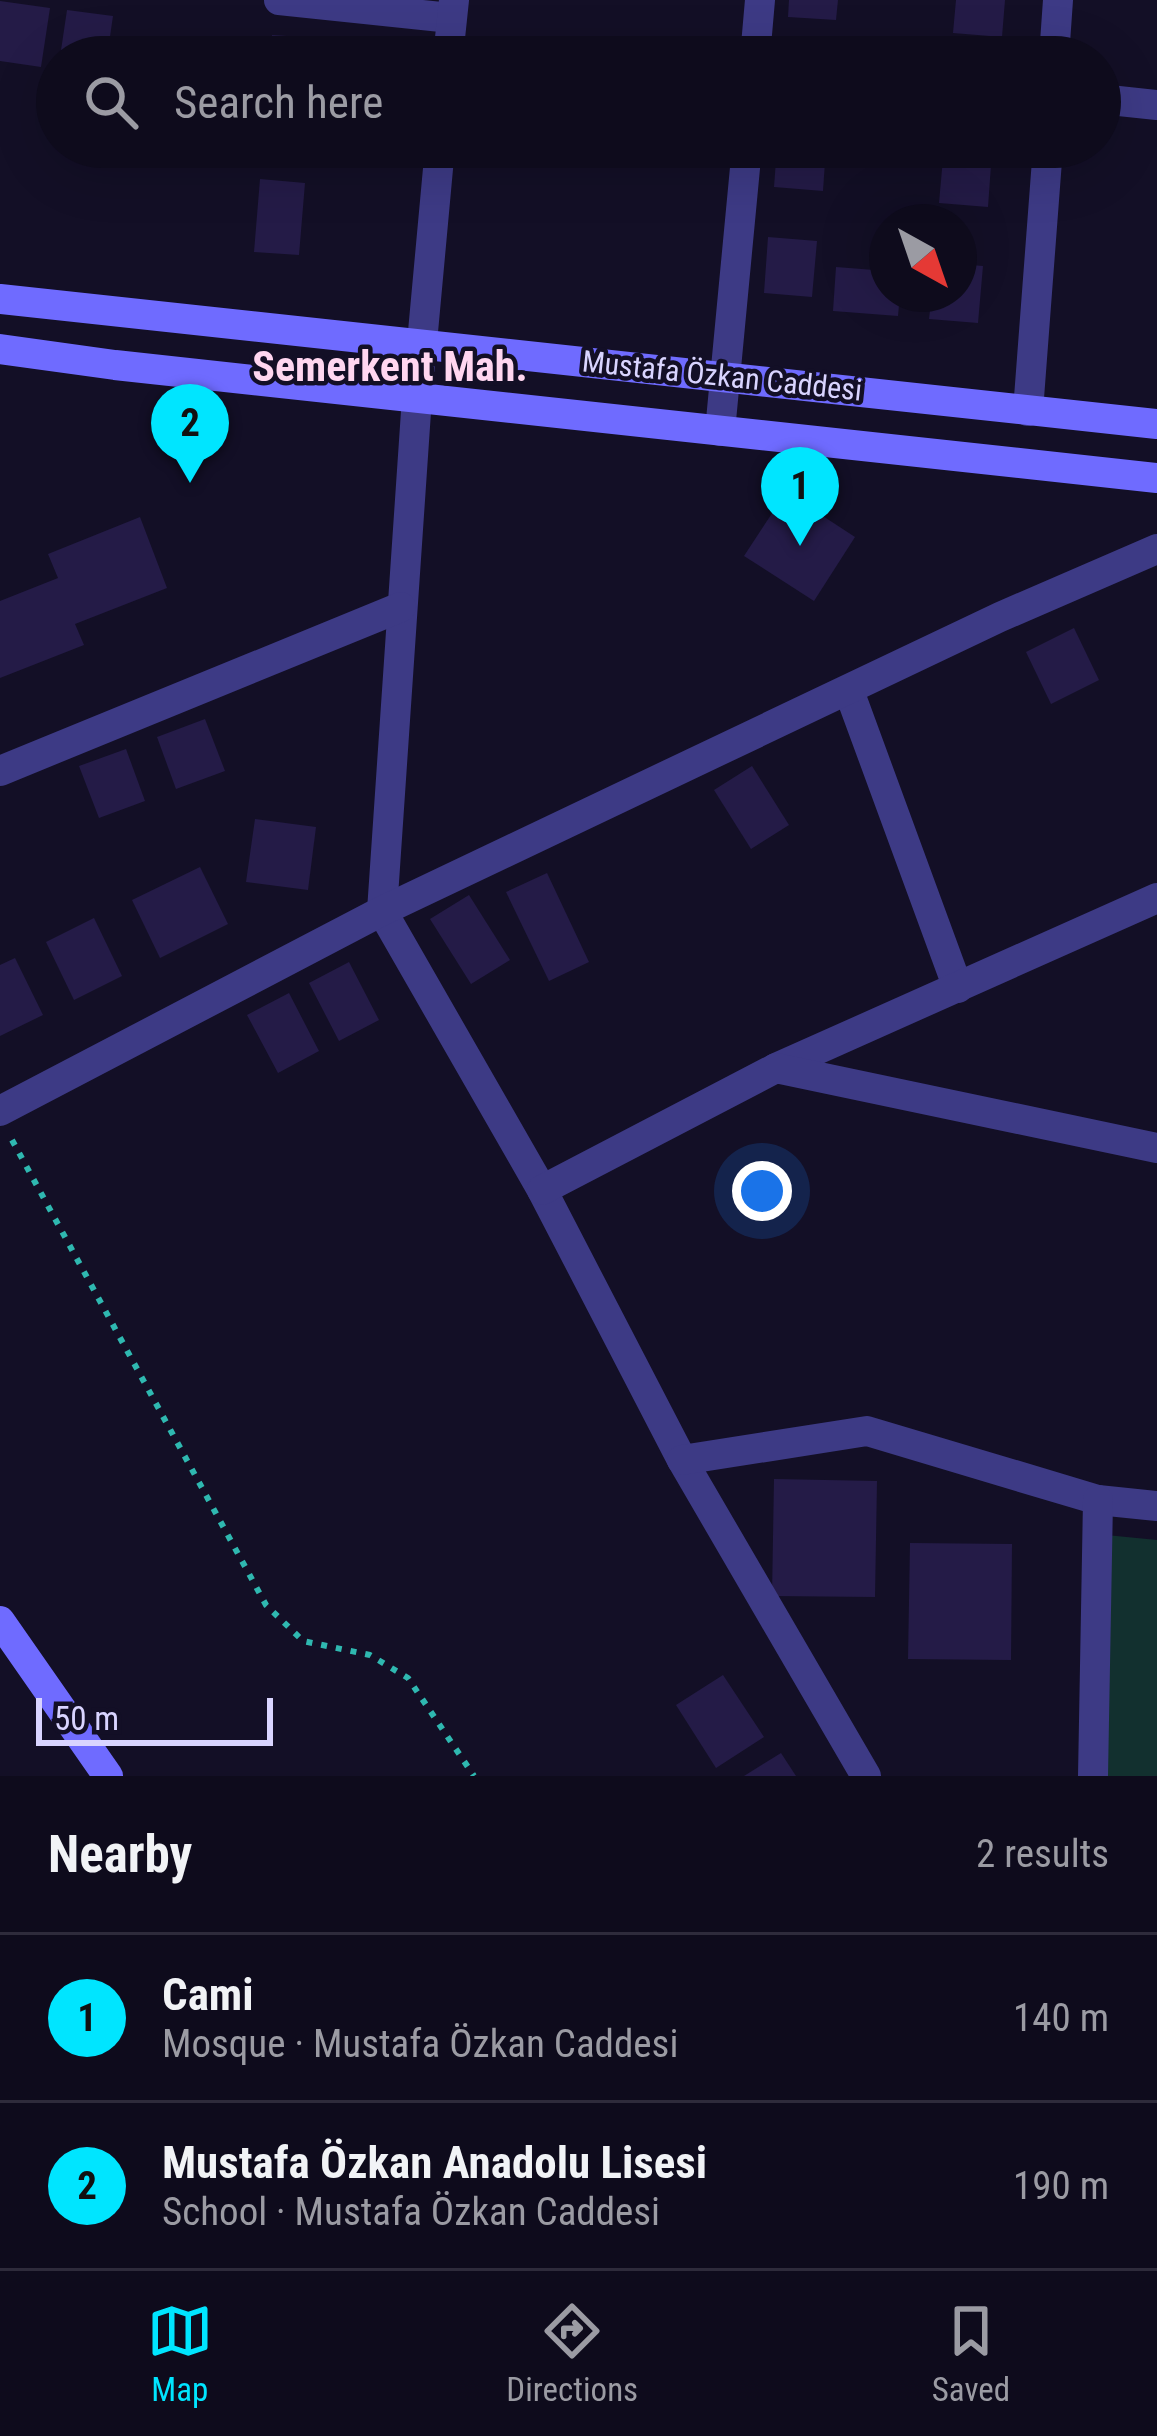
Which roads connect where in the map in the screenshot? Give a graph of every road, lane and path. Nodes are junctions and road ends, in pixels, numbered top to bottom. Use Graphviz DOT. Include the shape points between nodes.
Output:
graph roads {
  1 [pos="279,0"];
  2 [pos="760,0"];
  3 [pos="1058,0"];
  4 [pos="452,9"];
  5 [pos="757,36"];
  6 [pos="1055,36"];
  7 [pos="1121,101"];
  8 [pos="1157,105"];
  9 [pos="438,168"];
  10 [pos="745,168"];
  11 [pos="1046,168"];
  12 [pos="0,299"];
  13 [pos="422,345"];
  14 [pos="0,349"];
  15 [pos="728,375"];
  16 [pos="417,397"];
  17 [pos="1028,411"];
  18 [pos="1157,424"];
  19 [pos="720,430"];
  20 [pos="1157,478"];
  21 [pos="1157,549"];
  22 [pos="401,607"];
  23 [pos="849,691"];
  24 [pos="0,770"];
  25 [pos="1157,898"];
  26 [pos="382,911"];
  27 [pos="958,988"];
  28 [pos="776,1068"];
  29 [pos="6,1125"];
  30 [pos="1157,1148"];
  31 [pos="542,1190"];
  32 [pos="682,1460"];
  33 [pos="1098,1500"];
  34 [pos="1157,1506"];
  35 [pos="0,1622"];
  36 [pos="108,1776"];
  37 [pos="474,1776"];
  38 [pos="866,1776"];
  39 [pos="1093,1776"];
  1 -- 4 [label="street"];
  2 -- 5 [label="street"];
  3 -- 6 [label="street"];
  7 -- 8 [label="street"];
  9 -- 13 [label="street"];
  10 -- 15 [label="street"];
  11 -- 17 [label="street"];
  12 -- 13 [label="main road, Mustafa Özkan Caddesi"];
  13 -- 15 [label="main road, Mustafa Özkan Caddesi"];
  13 -- 16 [label="street"];
  14 -- 16 [label="main road, Mustafa Özkan Caddesi"];
  15 -- 17 [label="main road, Mustafa Özkan Caddesi"];
  15 -- 19 [label="street"];
  16 -- 19 [label="main road, Mustafa Özkan Caddesi"];
  16 -- 22 [label="street"];
  17 -- 18 [label="main road, Mustafa Özkan Caddesi"];
  19 -- 20 [label="main road, Mustafa Özkan Caddesi"];
  21 -- 23 [label="street"];
  22 -- 24 [label="street"];
  22 -- 26 [label="street"];
  23 -- 26 [label="street"];
  23 -- 27 [label="street"];
  25 -- 27 [label="street"];
  26 -- 29 [label="street"];
  26 -- 31 [label="street"];
  27 -- 28 [label="street"];
  28 -- 30 [label="street"];
  28 -- 31 [label="street"];
  29 -- 37 [label="path" via="266,1605 303,1641 370,1655 408,1678"];
  31 -- 32 [label="street"];
  32 -- 33 [label="street" via="867,1431"];
  32 -- 38 [label="street"];
  33 -- 34 [label="street"];
  33 -- 39 [label="street"];
  35 -- 36 [label="main road"];
}
